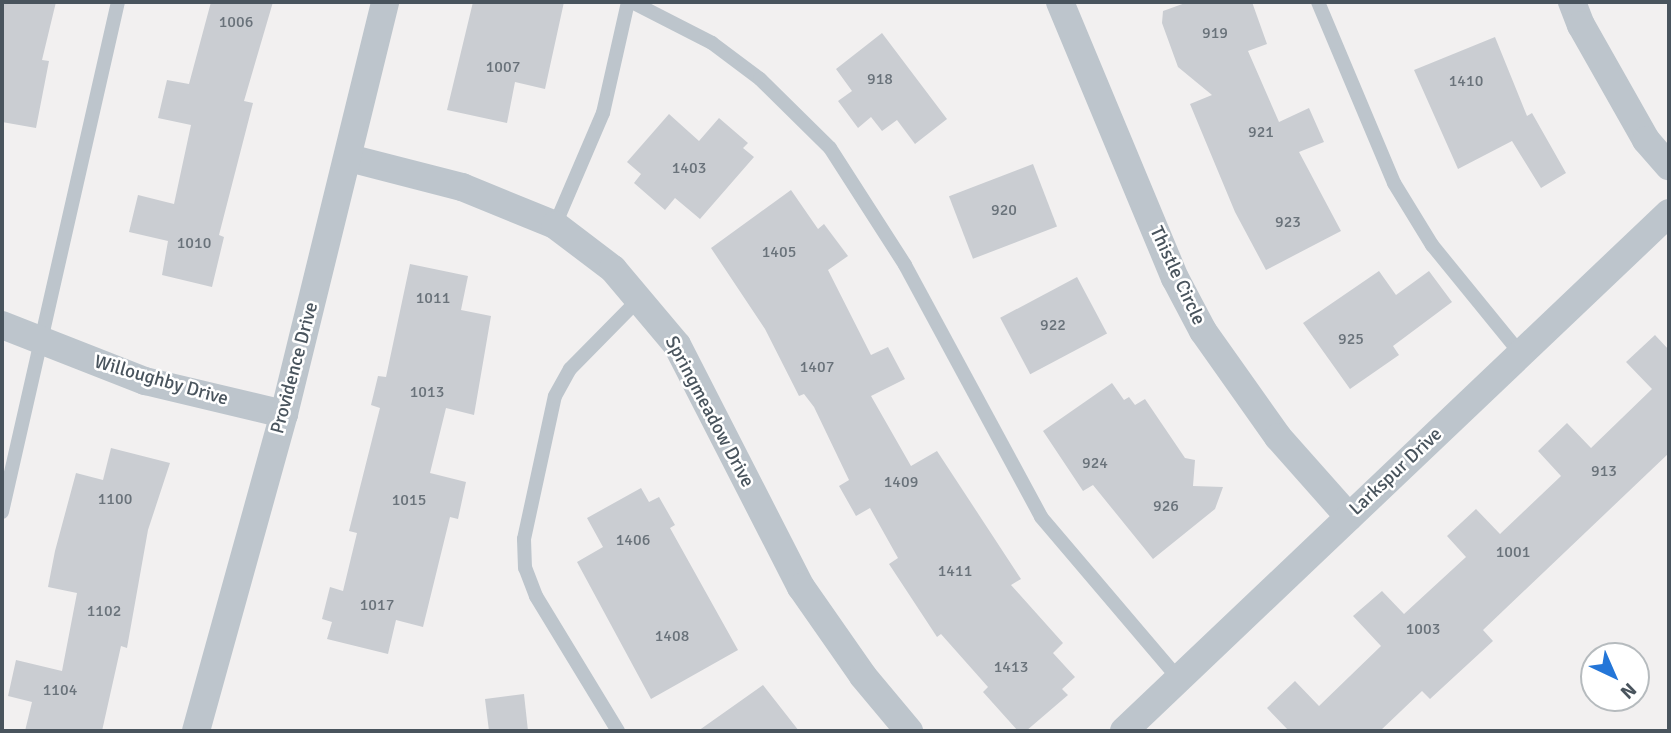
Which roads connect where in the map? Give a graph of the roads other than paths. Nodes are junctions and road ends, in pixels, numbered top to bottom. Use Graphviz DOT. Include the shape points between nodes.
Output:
graph roads {
  1 [pos="118,2"];
  2 [pos="385,2"];
  3 [pos="630,2"];
  4 [pos="1060,2"];
  5 [pos="1318,2"];
  6 [pos="1572,2"];
  7 [pos="349,158"];
  8 [pos="1669,166"];
  9 [pos="1669,214"];
  10 [pos="555,225"];
  11 [pos="638,299"];
  12 [pos="2,325"];
  13 [pos="43,344"];
  14 [pos="1521,354"];
  15 [pos="284,414"];
  16 [pos="2,512"];
  17 [pos="1349,517"];
  18 [pos="1179,678"];
  19 [pos="196,731"];
  20 [pos="618,731"];
  21 [pos="909,731"];
  22 [pos="1124,731"];
  1 -- 13 [label="lane"];
  2 -- 7 [label="street, Providence Drive"];
  3 -- 10 [label="lane" via="603,113"];
  3 -- 18 [label="lane" via="712,43 760,79 830,148 905,265 1041,517"];
  4 -- 17 [label="street, Thistle Circle" via="1175,278 1203,331 1278,436"];
  5 -- 14 [label="lane" via="1394,183 1432,245"];
  6 -- 8 [label="street" via="1646,140"];
  7 -- 10 [label="street, Springmeadow Drive" via="463,187"];
  7 -- 15 [label="street, Providence Drive"];
  9 -- 14 [label="street, Larkspur Drive"];
  10 -- 11 [label="street, Springmeadow Drive" via="583,242"];
  11 -- 20 [label="lane" via="569,369 555,396 524,539 525,568 536,596"];
  11 -- 21 [label="street, Springmeadow Drive" via="677,345 801,587 863,676"];
  12 -- 13 [label="street, Willoughby Drive"];
  13 -- 15 [label="street, Willoughby Drive" via="145,381"];
  13 -- 16 [label="lane"];
  14 -- 17 [label="street, Larkspur Drive"];
  15 -- 19 [label="street, Providence Drive"];
  17 -- 18 [label="street, Larkspur Drive"];
  18 -- 22 [label="street, Larkspur Drive"];
}
